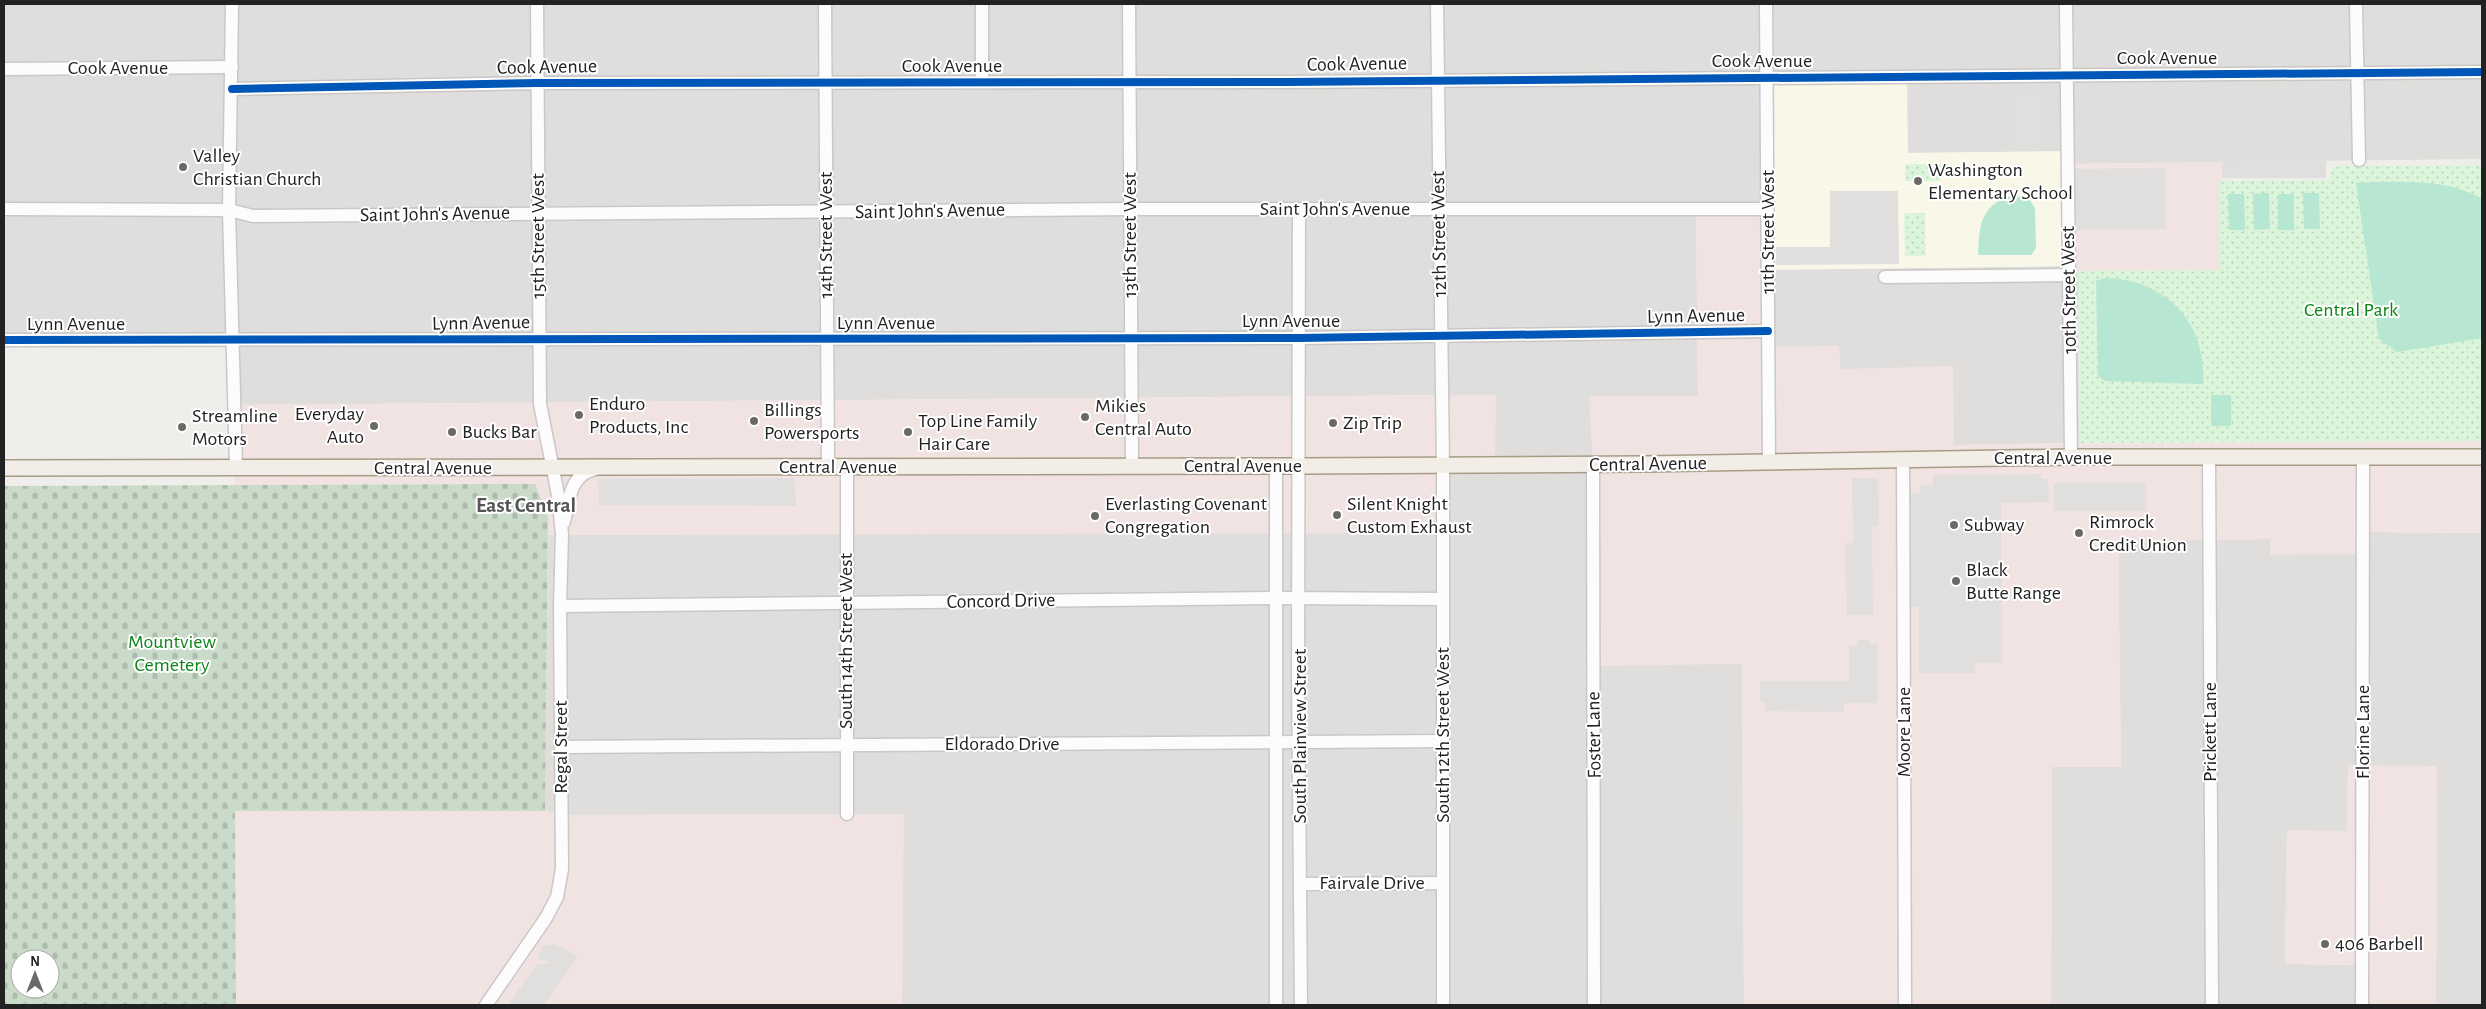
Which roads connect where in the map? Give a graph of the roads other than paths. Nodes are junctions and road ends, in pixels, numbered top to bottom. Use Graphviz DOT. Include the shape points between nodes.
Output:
graph roads {
  1 [pos="232,4"];
  2 [pos="537,4"];
  3 [pos="825,4"];
  4 [pos="982,4"];
  5 [pos="1129,4"];
  6 [pos="1437,4"];
  7 [pos="1766,4"];
  8 [pos="2066,4"];
  9 [pos="2356,4"];
  10 [pos="232,67"];
  11 [pos="4,69"];
  12 [pos="2482,72"];
  13 [pos="2357,73"];
  14 [pos="2067,75"];
  15 [pos="1766,78"];
  16 [pos="1438,79"];
  17 [pos="1129,81"];
  18 [pos="825,82"];
  19 [pos="982,82"];
  20 [pos="537,83"];
  21 [pos="232,89"];
  22 [pos="2359,160"];
  23 [pos="4,209"];
  24 [pos="1131,209"];
  25 [pos="1299,209"];
  26 [pos="1439,209"];
  27 [pos="1768,209"];
  28 [pos="229,210"];
  29 [pos="538,213"];
  30 [pos="827,213"];
  31 [pos="2069,275"];
  32 [pos="1885,277"];
  33 [pos="1768,331"];
  34 [pos="1441,336"];
  35 [pos="538,338"];
  36 [pos="1132,338"];
  37 [pos="1299,338"];
  38 [pos="827,339"];
  39 [pos="4,340"];
  40 [pos="234,341"];
  41 [pos="2070,457"];
  42 [pos="2482,457"];
  43 [pos="2208,458"];
  44 [pos="2363,458"];
  45 [pos="1903,460"];
  46 [pos="1769,461"];
  47 [pos="1443,465"];
  48 [pos="1593,465"];
  49 [pos="1132,466"];
  50 [pos="1276,466"];
  51 [pos="1300,466"];
  52 [pos="552,467"];
  53 [pos="603,467"];
  54 [pos="828,467"];
  55 [pos="847,467"];
  56 [pos="4,468"];
  57 [pos="236,468"];
  58 [pos="562,534"];
  59 [pos="1276,598"];
  60 [pos="1300,598"];
  61 [pos="1443,599"];
  62 [pos="847,603"];
  63 [pos="560,606"];
  64 [pos="1443,741"];
  65 [pos="1278,742"];
  66 [pos="1300,742"];
  67 [pos="846,745"];
  68 [pos="561,746"];
  69 [pos="847,814"];
  70 [pos="1443,883"];
  71 [pos="1301,884"];
  72 [pos="486,1005"];
  73 [pos="1276,1005"];
  74 [pos="1301,1005"];
  75 [pos="1443,1005"];
  76 [pos="1594,1005"];
  77 [pos="1905,1005"];
  78 [pos="2212,1005"];
  79 [pos="2362,1005"];
  1 -- 10 [label="street"];
  2 -- 20 [label="street, 15th Street West"];
  3 -- 18 [label="street, 14th Street West"];
  4 -- 19 [label="street"];
  5 -- 17 [label="street, 13th Street West"];
  6 -- 16 [label="street, 12th Street West"];
  7 -- 15 [label="street, 11th Street West"];
  8 -- 14 [label="street, 10th Street West"];
  9 -- 13 [label="street"];
  10 -- 11 [label="street, Cook Avenue"];
  10 -- 21 [label="street"];
  12 -- 13 [label="street, Cook Avenue"];
  13 -- 14 [label="street, Cook Avenue"];
  13 -- 22 [label="street"];
  14 -- 15 [label="street, Cook Avenue"];
  14 -- 31 [label="street, 10th Street West"];
  15 -- 16 [label="street, Cook Avenue"];
  15 -- 27 [label="street, 11th Street West"];
  16 -- 17 [label="street, Cook Avenue"];
  16 -- 26 [label="street, 12th Street West"];
  17 -- 19 [label="street, Cook Avenue"];
  17 -- 24 [label="street, 13th Street West"];
  18 -- 19 [label="street, Cook Avenue"];
  18 -- 20 [label="street, Cook Avenue"];
  18 -- 30 [label="street, 14th Street West"];
  20 -- 21 [label="street, Cook Avenue"];
  20 -- 29 [label="street, 15th Street West"];
  21 -- 28 [label="street"];
  23 -- 28 [label="street, Saint John's Avenue"];
  24 -- 25 [label="street, Saint John's Avenue"];
  24 -- 30 [label="street, Saint John's Avenue"];
  24 -- 36 [label="street, 13th Street West"];
  25 -- 26 [label="street, Saint John's Avenue"];
  25 -- 37 [label="street, South Plainview Street"];
  26 -- 27 [label="street, Saint John's Avenue"];
  26 -- 34 [label="street, 12th Street West"];
  27 -- 33 [label="street, 11th Street West"];
  28 -- 29 [label="street, Saint John's Avenue" via="254,216"];
  28 -- 40 [label="street"];
  29 -- 30 [label="street, Saint John's Avenue"];
  29 -- 35 [label="street, 15th Street West"];
  30 -- 38 [label="street, 14th Street West"];
  31 -- 32 [label="street"];
  31 -- 41 [label="street, 10th Street West"];
  33 -- 34 [label="street, Lynn Avenue"];
  33 -- 46 [label="street, 11th Street West"];
  34 -- 37 [label="street, Lynn Avenue"];
  34 -- 47 [label="street, 12th Street West"];
  35 -- 38 [label="street, Lynn Avenue"];
  35 -- 40 [label="street, Lynn Avenue"];
  35 -- 52 [label="street, 15th Street West" via="540,404"];
  36 -- 37 [label="street, Lynn Avenue"];
  36 -- 38 [label="street, Lynn Avenue"];
  36 -- 49 [label="street, 13th Street West"];
  37 -- 51 [label="street, South Plainview Street"];
  38 -- 54 [label="street, 14th Street West"];
  39 -- 40 [label="street, Lynn Avenue"];
  40 -- 57 [label="street"];
  41 -- 43 [label="main road, Central Avenue"];
  41 -- 45 [label="main road, Central Avenue"];
  42 -- 44 [label="main road, Central Avenue"];
  43 -- 44 [label="main road, Central Avenue"];
  43 -- 78 [label="street, Prickett Lane"];
  44 -- 79 [label="street, Florine Lane"];
  45 -- 46 [label="main road, Central Avenue"];
  45 -- 77 [label="street, Moore Lane"];
  46 -- 48 [label="main road, Central Avenue"];
  47 -- 48 [label="main road, Central Avenue"];
  47 -- 51 [label="main road, Central Avenue"];
  47 -- 61 [label="street, South 12th Street West"];
  48 -- 76 [label="street, Foster Lane"];
  49 -- 50 [label="main road, Central Avenue"];
  49 -- 55 [label="main road, Central Avenue"];
  50 -- 51 [label="main road, Central Avenue"];
  50 -- 59 [label="street, South Plainview Street"];
  51 -- 60 [label="street, South Plainview Street"];
  52 -- 53 [label="main road, Central Avenue"];
  52 -- 57 [label="main road, Central Avenue"];
  52 -- 58 [label="street, Regal Street"];
  53 -- 54 [label="main road, Central Avenue"];
  53 -- 58 [label="street" via="583,473 576,480 570,493"];
  54 -- 55 [label="main road, Central Avenue"];
  55 -- 62 [label="street, South 14th Street West"];
  56 -- 57 [label="main road, Central Avenue"];
  58 -- 63 [label="street, Regal Street"];
  59 -- 60 [label="street, Concord Drive"];
  59 -- 62 [label="street, Concord Drive"];
  59 -- 65 [label="street, South Plainview Street"];
  60 -- 61 [label="street, Concord Drive"];
  60 -- 66 [label="street, South Plainview Street"];
  61 -- 64 [label="street, South 12th Street West"];
  62 -- 63 [label="street, Concord Drive"];
  62 -- 67 [label="street, South 14th Street West"];
  63 -- 68 [label="street, Regal Street"];
  64 -- 66 [label="street, Eldorado Drive"];
  64 -- 70 [label="street, South 12th Street West"];
  65 -- 66 [label="street, Eldorado Drive"];
  65 -- 67 [label="street, Eldorado Drive"];
  65 -- 73 [label="street, South Plainview Street"];
  66 -- 71 [label="street, South Plainview Street"];
  67 -- 68 [label="street, Eldorado Drive"];
  67 -- 69 [label="street, South 14th Street West"];
  68 -- 72 [label="street, Regal Street" via="562,869 557,897"];
  70 -- 71 [label="street, Fairvale Drive"];
  70 -- 75 [label="street, South 12th Street West"];
  71 -- 74 [label="street, South Plainview Street"];
}
